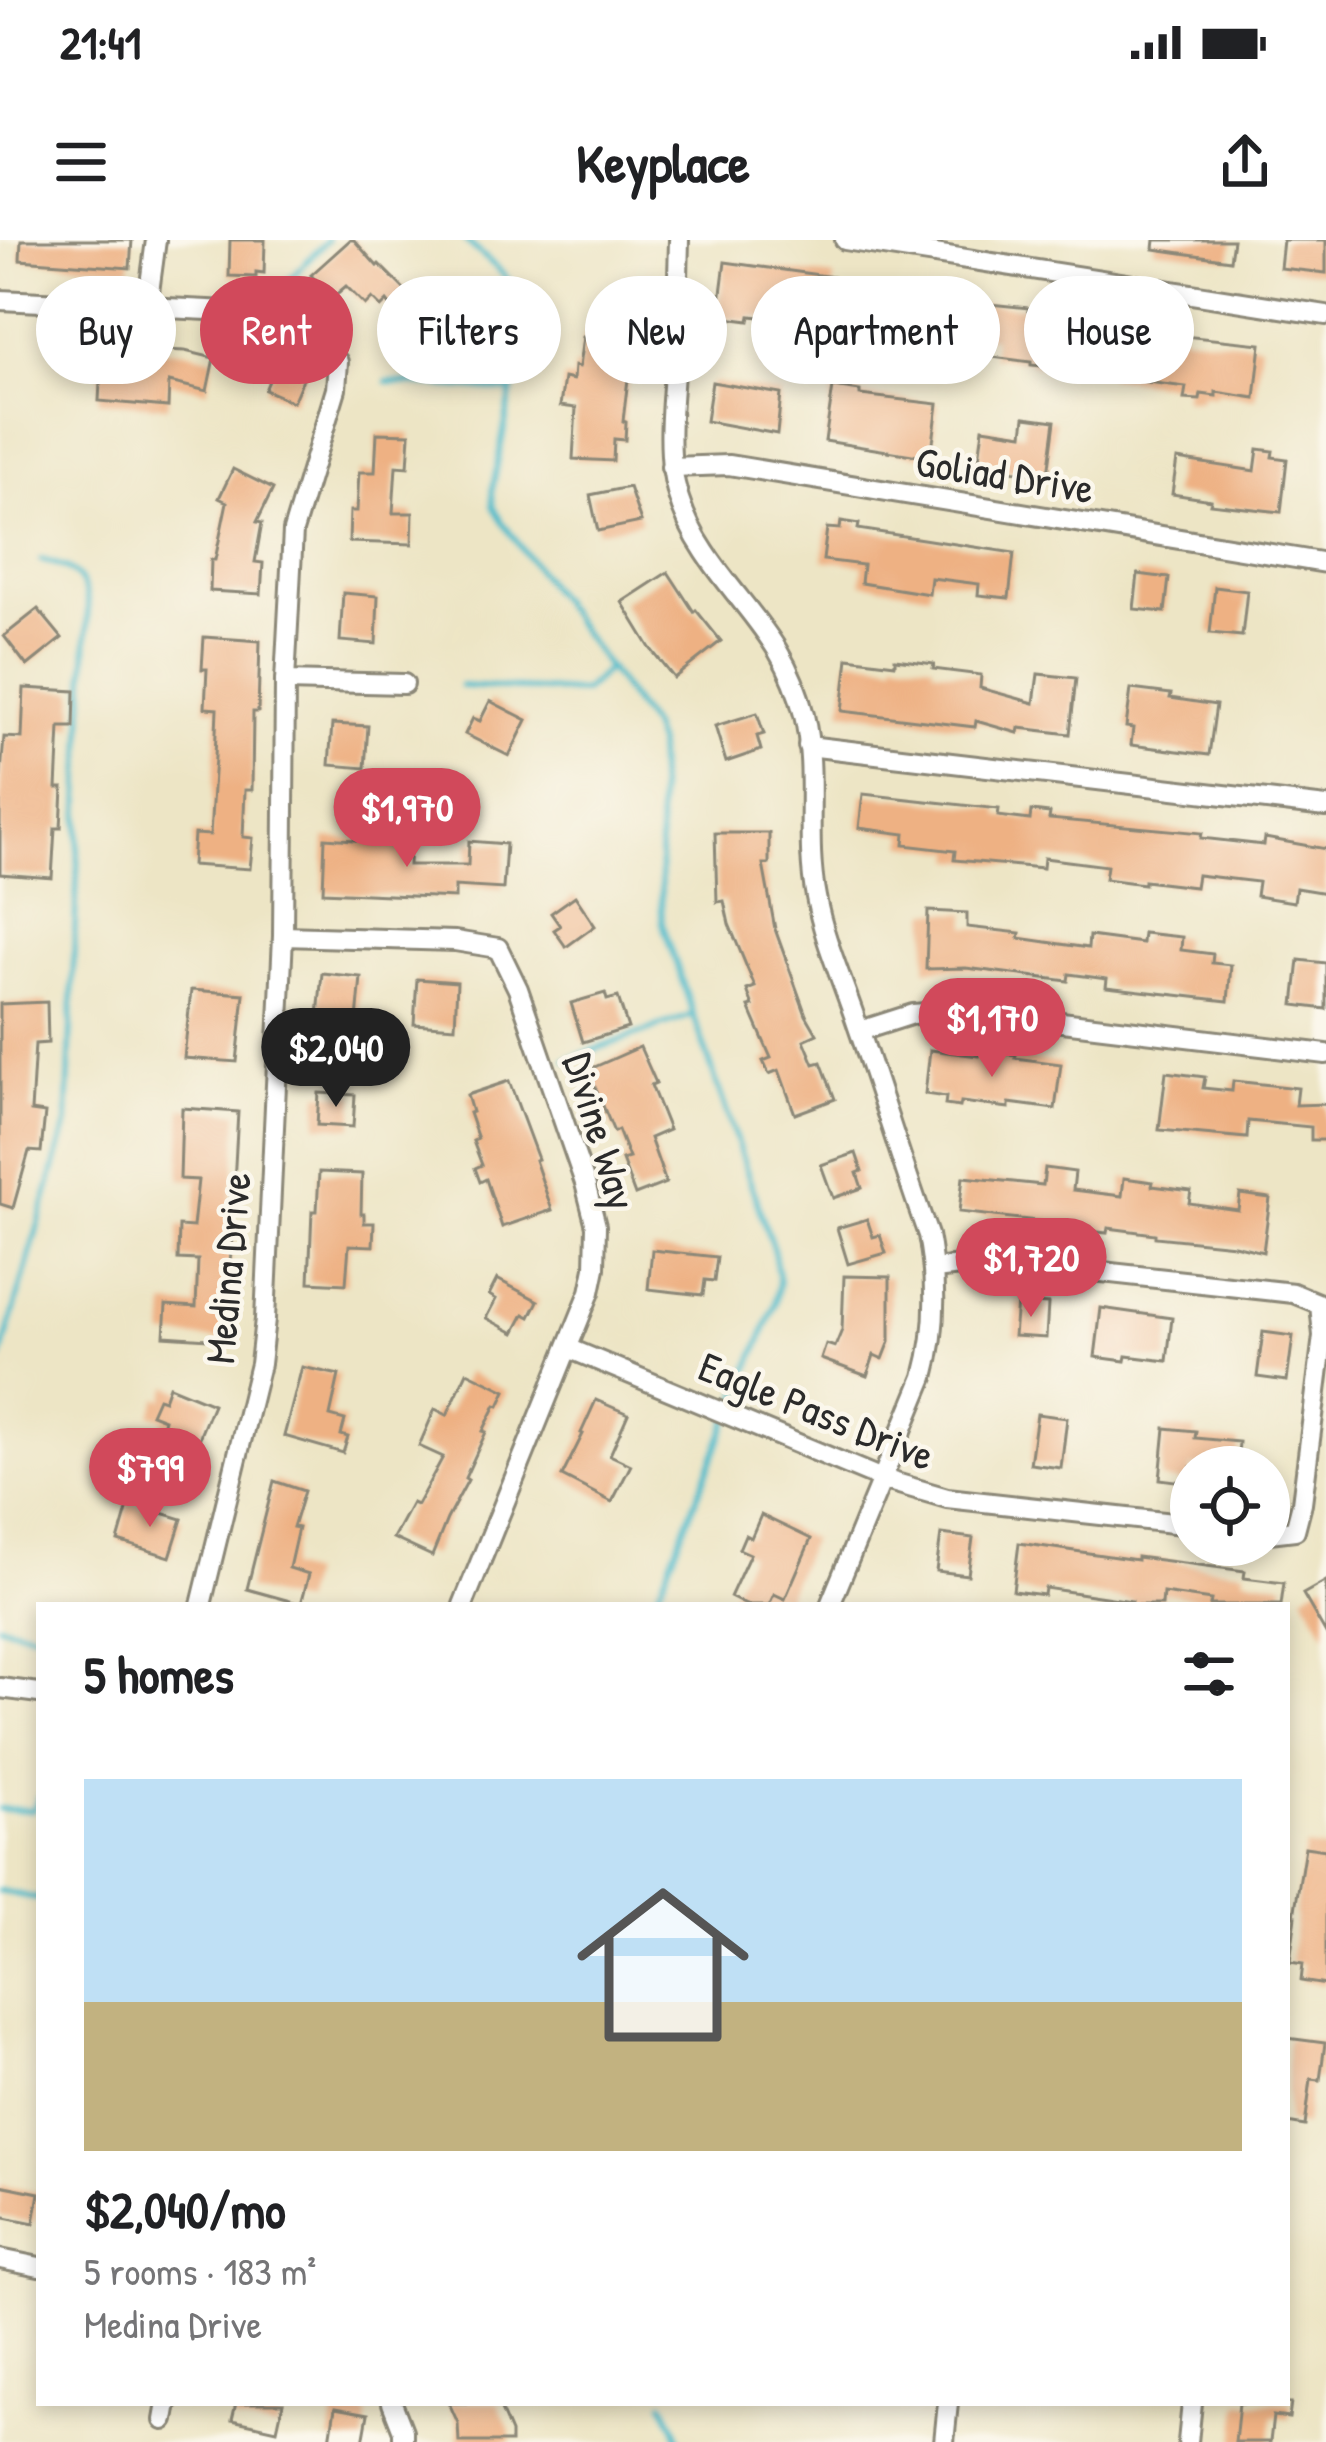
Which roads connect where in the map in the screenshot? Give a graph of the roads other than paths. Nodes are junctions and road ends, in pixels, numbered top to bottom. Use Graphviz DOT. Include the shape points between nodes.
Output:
graph roads {
  1 [pos="156,240"];
  2 [pos="679,240"];
  3 [pos="845,240"];
  4 [pos="152,276"];
  5 [pos="0,300"];
  6 [pos="36,302"];
  7 [pos="176,308"];
  8 [pos="1326,315"];
  9 [pos="671,466"];
  10 [pos="1326,563"];
  11 [pos="285,681"];
  12 [pos="404,684"];
  13 [pos="808,746"];
  14 [pos="1326,807"];
  15 [pos="283,936"];
  16 [pos="860,1031"];
  17 [pos="1326,1054"];
  18 [pos="934,1269"];
  19 [pos="568,1348"];
  20 [pos="882,1479"];
  21 [pos="1170,1523"];
  22 [pos="1290,1530"];
  23 [pos="202,1602"];
  24 [pos="464,1602"];
  25 [pos="831,1602"];
  26 [pos="0,1688"];
  27 [pos="36,1693"];
  28 [pos="0,2259"];
  29 [pos="36,2266"];
  30 [pos="393,2406"];
  31 [pos="948,2406"];
  32 [pos="1192,2406"];
  33 [pos="403,2442"];
  34 [pos="944,2442"];
  35 [pos="1188,2442"];
  1 -- 4 [label="street"];
  2 -- 9 [label="street"];
  3 -- 8 [label="street"];
  5 -- 6 [label="street"];
  7 -- 11 [label="street, Medina Drive" via="276,321 338,362 293,531"];
  9 -- 10 [label="street, Goliad Drive" via="729,465"];
  9 -- 13 [label="street" via="704,550 779,650"];
  11 -- 12 [label="street"];
  11 -- 15 [label="street, Medina Drive"];
  13 -- 14 [label="street"];
  13 -- 16 [label="street" via="815,894"];
  15 -- 19 [label="street, Divine Way" via="498,948 596,1226 590,1292"];
  15 -- 23 [label="street, Medina Drive" via="260,1364"];
  16 -- 17 [label="street" via="963,1010"];
  16 -- 18 [label="street"];
  18 -- 20 [label="street" via="931,1352"];
  18 -- 22 [label="street" via="1002,1261 1293,1293 1320,1304 1302,1503"];
  19 -- 20 [label="street, Eagle Pass Drive"];
  19 -- 24 [label="street, Divine Way"];
  20 -- 21 [label="street, Eagle Pass Drive" via="947,1498"];
  20 -- 25 [label="street"];
  26 -- 27 [label="street"];
  28 -- 29 [label="street"];
  30 -- 33 [label="street"];
  31 -- 34 [label="street"];
  32 -- 35 [label="street"];
}
